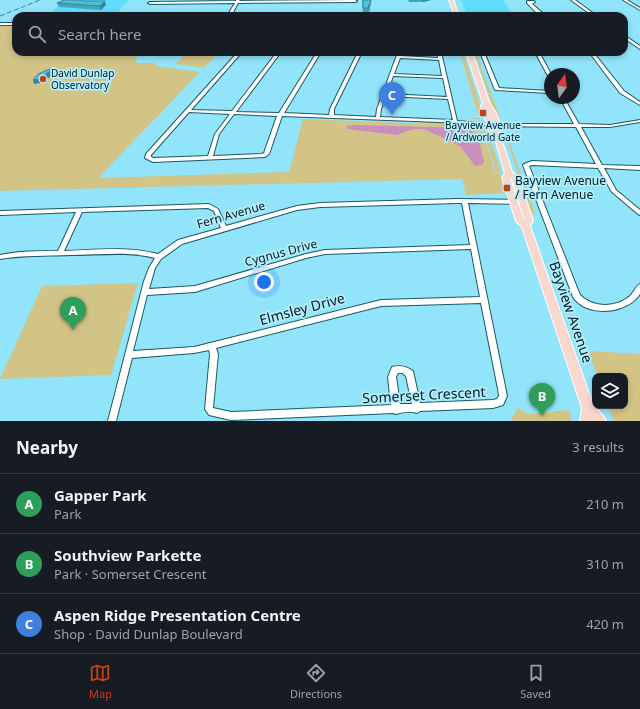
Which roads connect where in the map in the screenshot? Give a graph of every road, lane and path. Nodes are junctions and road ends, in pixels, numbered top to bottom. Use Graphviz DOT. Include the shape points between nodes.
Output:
graph roads {
  1 [pos="309,0"];
  2 [pos="354,0"];
  3 [pos="451,0"];
  4 [pos="573,0"];
  5 [pos="625,0"];
  6 [pos="237,1"];
  7 [pos="150,3"];
  8 [pos="531,4"];
  9 [pos="632,4"];
  10 [pos="640,4"];
  11 [pos="640,9"];
  12 [pos="231,12"];
  13 [pos="456,12"];
  14 [pos="538,12"];
  15 [pos="590,12"];
  16 [pos="0,24"];
  17 [pos="12,24"];
  18 [pos="628,40"];
  19 [pos="640,48"];
  20 [pos="236,56"];
  21 [pos="276,56"];
  22 [pos="317,56"];
  23 [pos="358,56"];
  24 [pos="439,56"];
  25 [pos="470,56"];
  26 [pos="484,56"];
  27 [pos="539,56"];
  28 [pos="594,56"];
  29 [pos="398,57"];
  30 [pos="440,59"];
  31 [pos="546,68"];
  32 [pos="391,75"];
  33 [pos="445,77"];
  34 [pos="544,92"];
  35 [pos="384,96"];
  36 [pos="449,98"];
  37 [pos="565,104"];
  38 [pos="640,104"];
  39 [pos="187,111"];
  40 [pos="233,113"];
  41 [pos="280,115"];
  42 [pos="331,117"];
  43 [pos="378,118"];
  44 [pos="455,120"];
  45 [pos="440,121"];
  46 [pos="640,121"];
  47 [pos="493,123"];
  48 [pos="578,126"];
  49 [pos="210,158"];
  50 [pos="601,166"];
  51 [pos="640,168"];
  52 [pos="517,200"];
  53 [pos="465,201"];
  54 [pos="80,210"];
  55 [pos="640,213"];
  56 [pos="0,214"];
  57 [pos="224,228"];
  58 [pos="473,247"];
  59 [pos="60,253"];
  60 [pos="159,256"];
  61 [pos="0,257"];
  62 [pos="640,287"];
  63 [pos="144,292"];
  64 [pos="484,300"];
  65 [pos="212,346"];
  66 [pos="128,354"];
  67 [pos="588,408"];
  68 [pos="417,409"];
  69 [pos="396,410"];
  70 [pos="112,421"];
  71 [pos="586,421"];
  72 [pos="600,421"];
  1 -- 2 [label="street"];
  1 -- 6 [label="street"];
  3 -- 13 [label="main road"];
  4 -- 15 [label="street"];
  5 -- 9 [label="street"];
  6 -- 7 [label="street"];
  6 -- 12 [label="street"];
  8 -- 14 [label="street"];
  9 -- 10 [label="street"];
  9 -- 11 [label="street"];
  16 -- 17 [label="street"];
  18 -- 19 [label="street"];
  20 -- 39 [label="street"];
  21 -- 40 [label="street"];
  22 -- 41 [label="street"];
  23 -- 42 [label="street" via="332,109"];
  24 -- 30 [label="street"];
  25 -- 47 [label="main road, Bayview Avenue" via="486,103 490,106"];
  26 -- 34 [label="street" via="497,89"];
  27 -- 31 [label="street"];
  28 -- 38 [label="street" via="622,92"];
  29 -- 30 [label="street"];
  29 -- 32 [label="street"];
  30 -- 33 [label="street"];
  32 -- 33 [label="street"];
  32 -- 35 [label="street"];
  33 -- 36 [label="street"];
  35 -- 36 [label="street"];
  35 -- 43 [label="street"];
  36 -- 44 [label="street"];
  37 -- 48 [label="street"];
  39 -- 40 [label="street"];
  39 -- 49 [label="street" via="148,158"];
  40 -- 41 [label="street"];
  40 -- 49 [label="street" via="217,134"];
  41 -- 42 [label="street"];
  41 -- 49 [label="street" via="266,154 263,156"];
  42 -- 43 [label="street"];
  43 -- 45 [label="street"];
  44 -- 45 [label="street"];
  44 -- 47 [label="street"];
  45 -- 47 [label="street"];
  46 -- 48 [label="street" via="619,126"];
  47 -- 48 [label="street"];
  47 -- 52 [label="main road, Bayview Avenue" via="494,137 499,141 509,173 506,178"];
  48 -- 50 [label="street"];
  50 -- 51 [label="street"];
  50 -- 55 [label="street" via="614,191"];
  50 -- 62 [label="street" via="529,163 526,170 580,302 599,308 615,307 633,297"];
  52 -- 53 [label="street, Fern Avenue"];
  52 -- 67 [label="main road, Bayview Avenue" via="520,221 526,226"];
  53 -- 57 [label="street, Fern Avenue" via="308,206"];
  53 -- 58 [label="street, Somerset Crescent"];
  54 -- 56 [label="street"];
  54 -- 57 [label="street" via="209,206 216,210"];
  54 -- 59 [label="street"];
  57 -- 60 [label="street, Fern Avenue" via="180,242"];
  58 -- 63 [label="street, Cygnus Drive" via="325,252 195,289"];
  58 -- 64 [label="street, Somerset Crescent"];
  59 -- 60 [label="street" via="134,252"];
  59 -- 61 [label="street"];
  60 -- 63 [label="street, Fern Avenue"];
  63 -- 66 [label="street, Fern Avenue"];
  64 -- 65 [label="street, Elmsley Drive" via="381,304 352,309"];
  64 -- 68 [label="street, Somerset Crescent" via="502,389 503,396 500,402"];
  65 -- 66 [label="street, Elmsley Drive" via="194,350"];
  65 -- 69 [label="street, Somerset Crescent" via="209,402 212,412 231,416"];
  66 -- 70 [label="street, Fern Avenue"];
  67 -- 71 [label="main road, Bayview Avenue"];
  67 -- 72 [label="main road, Bayview Avenue"];
  68 -- 69 [label="street, Somerset Crescent"];
  68 -- 69 [label="street" via="410,374 399,369 394,370 392,376"];
}
